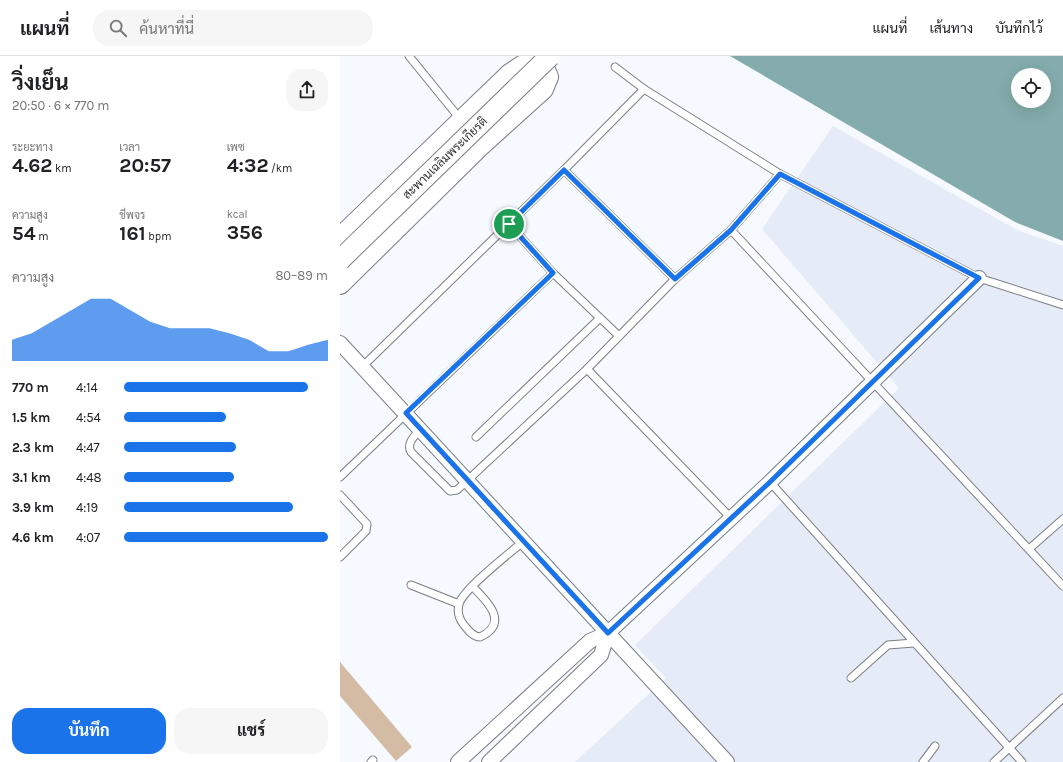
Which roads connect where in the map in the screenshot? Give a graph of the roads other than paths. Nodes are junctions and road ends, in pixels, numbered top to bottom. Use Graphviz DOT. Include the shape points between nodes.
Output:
graph roads {
  1 [pos="410,56"];
  2 [pos="550,56"];
  3 [pos="615,67"];
  4 [pos="644,89"];
  5 [pos="462,121"];
  6 [pos="564,170"];
  7 [pos="780,174"];
  8 [pos="509,224"];
  9 [pos="731,230"];
  10 [pos="340,238"];
  11 [pos="340,260"];
  12 [pos="553,273"];
  13 [pos="979,278"];
  14 [pos="675,279"];
  15 [pos="340,284"];
  16 [pos="1063,305"];
  17 [pos="600,318"];
  18 [pos="619,336"];
  19 [pos="340,343"];
  20 [pos="363,366"];
  21 [pos="587,369"];
  22 [pos="872,383"];
  23 [pos="406,413"];
  24 [pos="420,429"];
  25 [pos="476,437"];
  26 [pos="340,477"];
  27 [pos="468,481"];
  28 [pos="770,482"];
  29 [pos="340,495"];
  30 [pos="732,518"];
  31 [pos="1063,519"];
  32 [pos="524,541"];
  33 [pos="1029,549"];
  34 [pos="340,558"];
  35 [pos="411,585"];
  36 [pos="1063,586"];
  37 [pos="473,587"];
  38 [pos="459,604"];
  39 [pos="608,633"];
  40 [pos="914,643"];
  41 [pos="850,678"];
  42 [pos="1063,698"];
  43 [pos="936,746"];
  44 [pos="1009,749"];
  45 [pos="458,762"];
  46 [pos="489,762"];
  47 [pos="727,762"];
  48 [pos="923,762"];
  49 [pos="994,762"];
  50 [pos="1022,762"];
  1 -- 5 [label="lane"];
  2 -- 11 [label="main road, สะพานเฉลิมพระเกียรติ, bridge"];
  3 -- 4 [label="lane"];
  4 -- 6 [label="lane"];
  4 -- 7 [label="lane"];
  5 -- 10 [label="main road"];
  5 -- 15 [label="main road" via="510,74 525,64 534,61 548,77 543,89 481,145"];
  6 -- 8 [label="lane"];
  6 -- 14 [label="lane"];
  7 -- 9 [label="lane"];
  7 -- 13 [label="lane"];
  8 -- 12 [label="lane"];
  8 -- 20 [label="lane"];
  9 -- 14 [label="lane"];
  9 -- 22 [label="lane"];
  12 -- 17 [label="lane"];
  12 -- 23 [label="lane"];
  13 -- 16 [label="lane"];
  13 -- 22 [label="street"];
  14 -- 18 [label="lane"];
  17 -- 18 [label="lane"];
  17 -- 25 [label="lane"];
  18 -- 21 [label="lane"];
  19 -- 20 [label="street"];
  20 -- 23 [label="street"];
  21 -- 27 [label="lane"];
  21 -- 30 [label="lane"];
  22 -- 28 [label="street"];
  22 -- 33 [label="lane"];
  23 -- 24 [label="street"];
  23 -- 26 [label="lane"];
  24 -- 27 [label="street"];
  24 -- 27 [label="lane" via="410,442 411,452 450,491 457,490"];
  27 -- 32 [label="street"];
  28 -- 30 [label="street"];
  28 -- 40 [label="lane"];
  29 -- 34 [label="lane" via="366,524 366,531"];
  30 -- 39 [label="street"];
  31 -- 33 [label="lane"];
  32 -- 37 [label="lane"];
  32 -- 39 [label="street"];
  33 -- 36 [label="lane"];
  35 -- 38 [label="lane"];
  37 -- 38 [label="lane"];
  37 -- 38 [label="lane" via="494,612 491,629 480,637 474,636 460,619"];
  39 -- 45 [label="street" via="590,641"];
  39 -- 46 [label="street" via="601,655"];
  39 -- 47 [label="street"];
  40 -- 41 [label="lane" via="888,645"];
  40 -- 44 [label="lane"];
  42 -- 44 [label="lane"];
  43 -- 48 [label="lane"];
  44 -- 49 [label="lane"];
  44 -- 50 [label="lane"];
}
